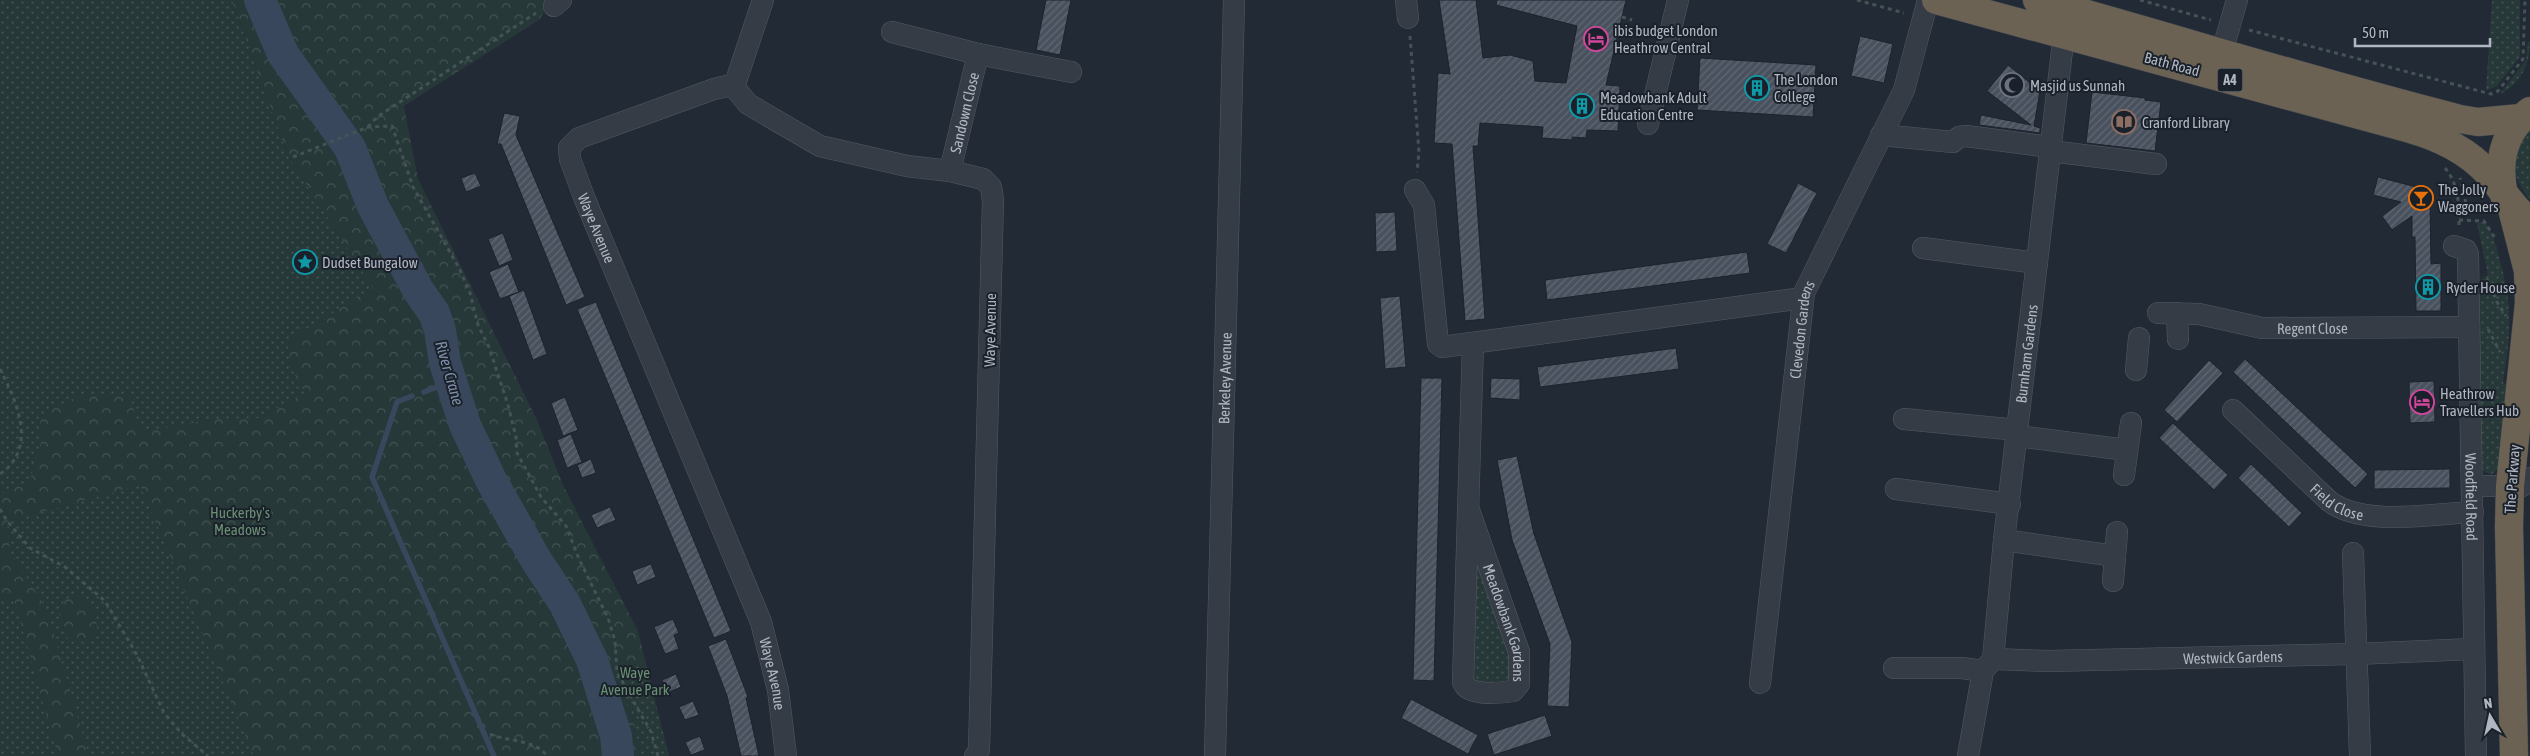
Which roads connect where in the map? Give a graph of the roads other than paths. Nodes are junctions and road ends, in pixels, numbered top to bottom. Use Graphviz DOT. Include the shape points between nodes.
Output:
graph roads {
  1 [pos="763,0"];
  2 [pos="1234,0"];
  3 [pos="1678,0"];
  4 [pos="1928,0"];
  5 [pos="1936,0"];
  6 [pos="2037,0"];
  7 [pos="2238,0"];
  8 [pos="892,32"];
  9 [pos="2064,34"];
  10 [pos="2222,52"];
  11 [pos="978,54"];
  12 [pos="1071,72"];
  13 [pos="734,87"];
  14 [pos="2525,114"];
  15 [pos="1648,124"];
  16 [pos="1881,135"];
  17 [pos="2050,149"];
  18 [pos="2156,164"];
  19 [pos="950,171"];
  20 [pos="1415,190"];
  21 [pos="2515,207"];
  22 [pos="1923,248"];
  23 [pos="2460,252"];
  24 [pos="2037,263"];
  25 [pos="1803,298"];
  26 [pos="2469,327"];
  27 [pos="2139,338"];
  28 [pos="2178,339"];
  29 [pos="1473,343"];
  30 [pos="2136,370"];
  31 [pos="2234,410"];
  32 [pos="1904,419"];
  33 [pos="2131,423"];
  34 [pos="2017,433"];
  35 [pos="2127,450"];
  36 [pos="2124,475"];
  37 [pos="2520,482"];
  38 [pos="2473,486"];
  39 [pos="1896,489"];
  40 [pos="2010,504"];
  41 [pos="1469,510"];
  42 [pos="2473,512"];
  43 [pos="2117,532"];
  44 [pos="2004,540"];
  45 [pos="2353,554"];
  46 [pos="2115,556"];
  47 [pos="2113,581"];
  48 [pos="2473,648"];
  49 [pos="2356,654"];
  50 [pos="1988,665"];
  51 [pos="1894,668"];
  52 [pos="1760,682"];
  53 [pos="786,756"];
  54 [pos="976,756"];
  55 [pos="1214,756"];
  56 [pos="1968,756"];
  57 [pos="2360,756"];
  58 [pos="2476,756"];
  59 [pos="2514,756"];
  1 -- 13 [label="street"];
  2 -- 55 [label="street, Berkeley Avenue"];
  3 -- 15 [label="street"];
  4 -- 16 [label="street, Clevedon Gardens" via="1904,90"];
  5 -- 9 [label="highway, Bath Road / A4"];
  6 -- 10 [label="highway, Bath Road / A4"];
  7 -- 10 [label="street"];
  8 -- 11 [label="street"];
  9 -- 17 [label="street, Burnham Gardens"];
  9 -- 21 [label="highway, Bath Road / A4" via="2437,138 2481,166"];
  10 -- 14 [label="highway, Bath Road / A4" via="2357,93 2460,119 2478,122"];
  11 -- 12 [label="street"];
  11 -- 19 [label="street, Sandown Close"];
  13 -- 19 [label="street, Waye Avenue" via="748,104 820,146 908,166"];
  13 -- 53 [label="street, Waye Avenue" via="714,88 579,138 569,148 570,159 761,622 778,690"];
  14 -- 21 [label="highway, The Parkway" via="2508,136 2500,162"];
  16 -- 17 [label="street" via="1953,142 1966,136"];
  16 -- 25 [label="street, Clevedon Gardens"];
  17 -- 18 [label="street"];
  17 -- 24 [label="street, Burnham Gardens"];
  19 -- 54 [label="street, Waye Avenue" via="984,179 991,187 993,200 979,750"];
  20 -- 29 [label="street" via="1424,205 1438,344 1442,348"];
  21 -- 37 [label="highway, The Parkway" via="2528,271 2529,303"];
  22 -- 24 [label="street"];
  23 -- 26 [label="street, Woodfield Road"];
  24 -- 34 [label="street, Burnham Gardens"];
  25 -- 29 [label="street"];
  25 -- 52 [label="street, Clevedon Gardens"];
  26 -- 28 [label="street, Regent Close" via="2262,328 2199,314 2167,313"];
  26 -- 38 [label="street, Woodfield Road"];
  27 -- 30 [label="street"];
  29 -- 41 [label="street, Meadowbank Gardens"];
  31 -- 42 [label="street, Field Close" via="2343,510 2379,516"];
  32 -- 34 [label="street"];
  33 -- 35 [label="street"];
  34 -- 35 [label="street"];
  34 -- 40 [label="street, Burnham Gardens"];
  35 -- 36 [label="street"];
  37 -- 38 [label="street"];
  37 -- 59 [label="highway, The Parkway" via="2510,555"];
  38 -- 42 [label="street, Woodfield Road"];
  39 -- 40 [label="street"];
  40 -- 44 [label="street, Burnham Gardens"];
  41 -- 41 [label="street, Meadowbank Gardens" via="1463,682 1472,691 1513,691 1519,684 1518,652"];
  42 -- 48 [label="street, Woodfield Road"];
  43 -- 46 [label="street"];
  44 -- 46 [label="street"];
  44 -- 50 [label="street, Burnham Gardens"];
  45 -- 49 [label="street"];
  46 -- 47 [label="street"];
  48 -- 49 [label="street, Westwick Gardens"];
  48 -- 58 [label="street, Woodfield Road"];
  49 -- 50 [label="street, Westwick Gardens"];
  49 -- 57 [label="street"];
  50 -- 51 [label="street, Westwick Gardens"];
  50 -- 56 [label="street, Burnham Gardens"];
}
